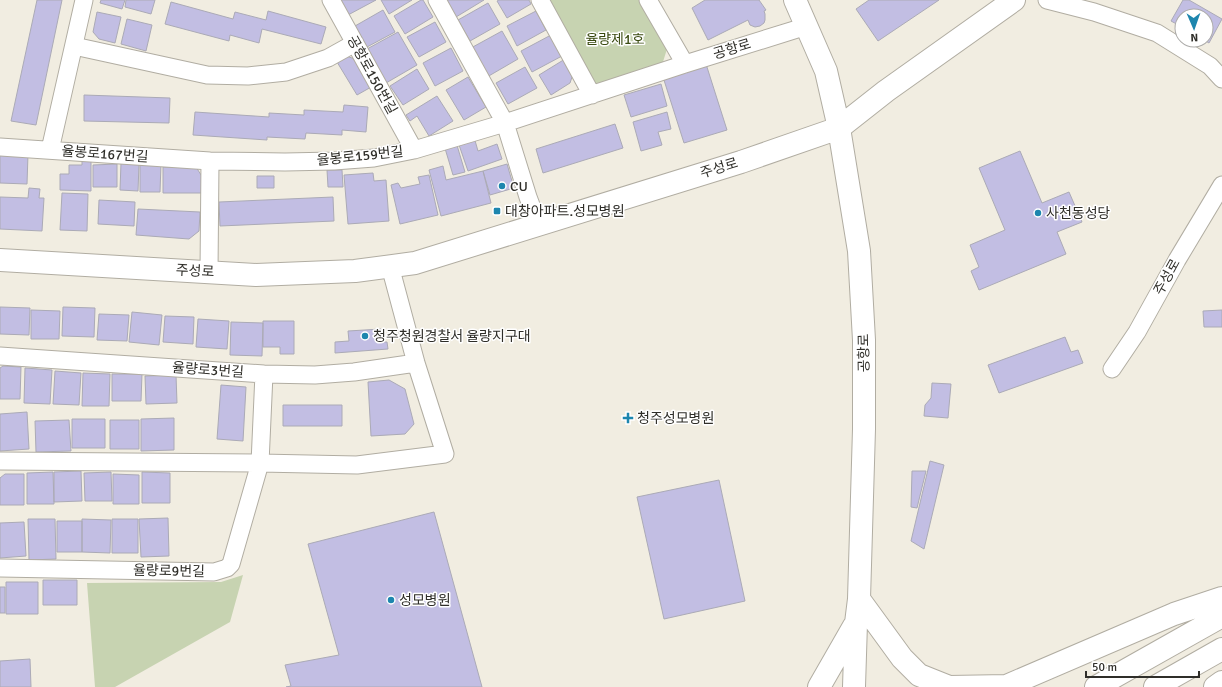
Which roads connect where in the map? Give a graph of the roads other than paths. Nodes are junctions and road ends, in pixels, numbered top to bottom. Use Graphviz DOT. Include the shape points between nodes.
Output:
graph roads {
  1 [pos="84,0"];
  2 [pos="331,0"];
  3 [pos="437,0"];
  4 [pos="540,0"];
  5 [pos="648,0"];
  6 [pos="795,0"];
  7 [pos="1014,0"];
  8 [pos="1047,0"];
  9 [pos="807,26"];
  10 [pos="354,43"];
  11 [pos="74,46"];
  12 [pos="685,64"];
  13 [pos="657,74"];
  14 [pos="1222,79"];
  15 [pos="592,95"];
  16 [pos="505,124"];
  17 [pos="839,128"];
  18 [pos="0,147"];
  19 [pos="50,150"];
  20 [pos="414,150"];
  21 [pos="210,161"];
  22 [pos="1222,185"];
  23 [pos="538,224"];
  24 [pos="0,260"];
  25 [pos="390,266"];
  26 [pos="209,272"];
  27 [pos="0,356"];
  28 [pos="416,363"];
  29 [pos="1112,369"];
  30 [pos="264,374"];
  31 [pos="0,461"];
  32 [pos="260,463"];
  33 [pos="0,568"];
  34 [pos="1222,598"];
  35 [pos="859,599"];
  36 [pos="1222,616"];
  37 [pos="856,623"];
  38 [pos="1222,649"];
  39 [pos="1222,682"];
  40 [pos="819,687"];
  41 [pos="854,687"];
  42 [pos="1006,687"];
  43 [pos="1096,687"];
  44 [pos="1155,687"];
  45 [pos="1215,687"];
  1 -- 11 [label="street"];
  2 -- 10 [label="street, 공항로150번길"];
  3 -- 16 [label="street"];
  4 -- 15 [label="street"];
  5 -- 12 [label="street"];
  6 -- 9 [label="street, 공항로"];
  7 -- 17 [label="street, 주성로" via="890,88"];
  8 -- 14 [label="street" via="1094,12 1157,33 1210,66"];
  9 -- 12 [label="street, 공항로"];
  9 -- 17 [label="street, 공항로" via="826,71"];
  10 -- 11 [label="street" via="328,58 286,72 248,76 207,75"];
  10 -- 20 [label="street, 공항로150번길"];
  11 -- 19 [label="street"];
  12 -- 13 [label="street, 공항로"];
  13 -- 15 [label="street, 율봉로159번길"];
  15 -- 16 [label="street, 율봉로159번길"];
  16 -- 20 [label="street, 율봉로159번길"];
  16 -- 23 [label="street"];
  17 -- 23 [label="street, 주성로" via="741,162"];
  17 -- 35 [label="street, 공항로" via="859,251 864,340"];
  18 -- 19 [label="street, 율봉로167번길"];
  19 -- 21 [label="street, 율봉로167번길"];
  20 -- 21 [label="street, 율봉로159번길" via="374,158 334,161"];
  21 -- 26 [label="street"];
  22 -- 29 [label="street, 주성로" via="1137,332"];
  23 -- 25 [label="street, 주성로" via="415,263"];
  24 -- 26 [label="street, 주성로"];
  25 -- 26 [label="street, 주성로" via="355,271 256,275"];
  25 -- 28 [label="street"];
  27 -- 30 [label="street, 율량로3번길"];
  28 -- 30 [label="street, 율량로3번길" via="315,376"];
  28 -- 32 [label="street" via="445,454 357,465"];
  30 -- 32 [label="street"];
  31 -- 32 [label="street"];
  32 -- 33 [label="street, 율량로9번길" via="231,564 227,568 214,572"];
  34 -- 42 [label="street" via="1174,614"];
  35 -- 37 [label="street, 공항로"];
  35 -- 42 [label="street" via="902,658 919,675 948,687"];
  36 -- 43 [label="street"];
  37 -- 40 [label="street"];
  37 -- 41 [label="street, 공항로"];
  38 -- 44 [label="street"];
  39 -- 45 [label="street"];
}
